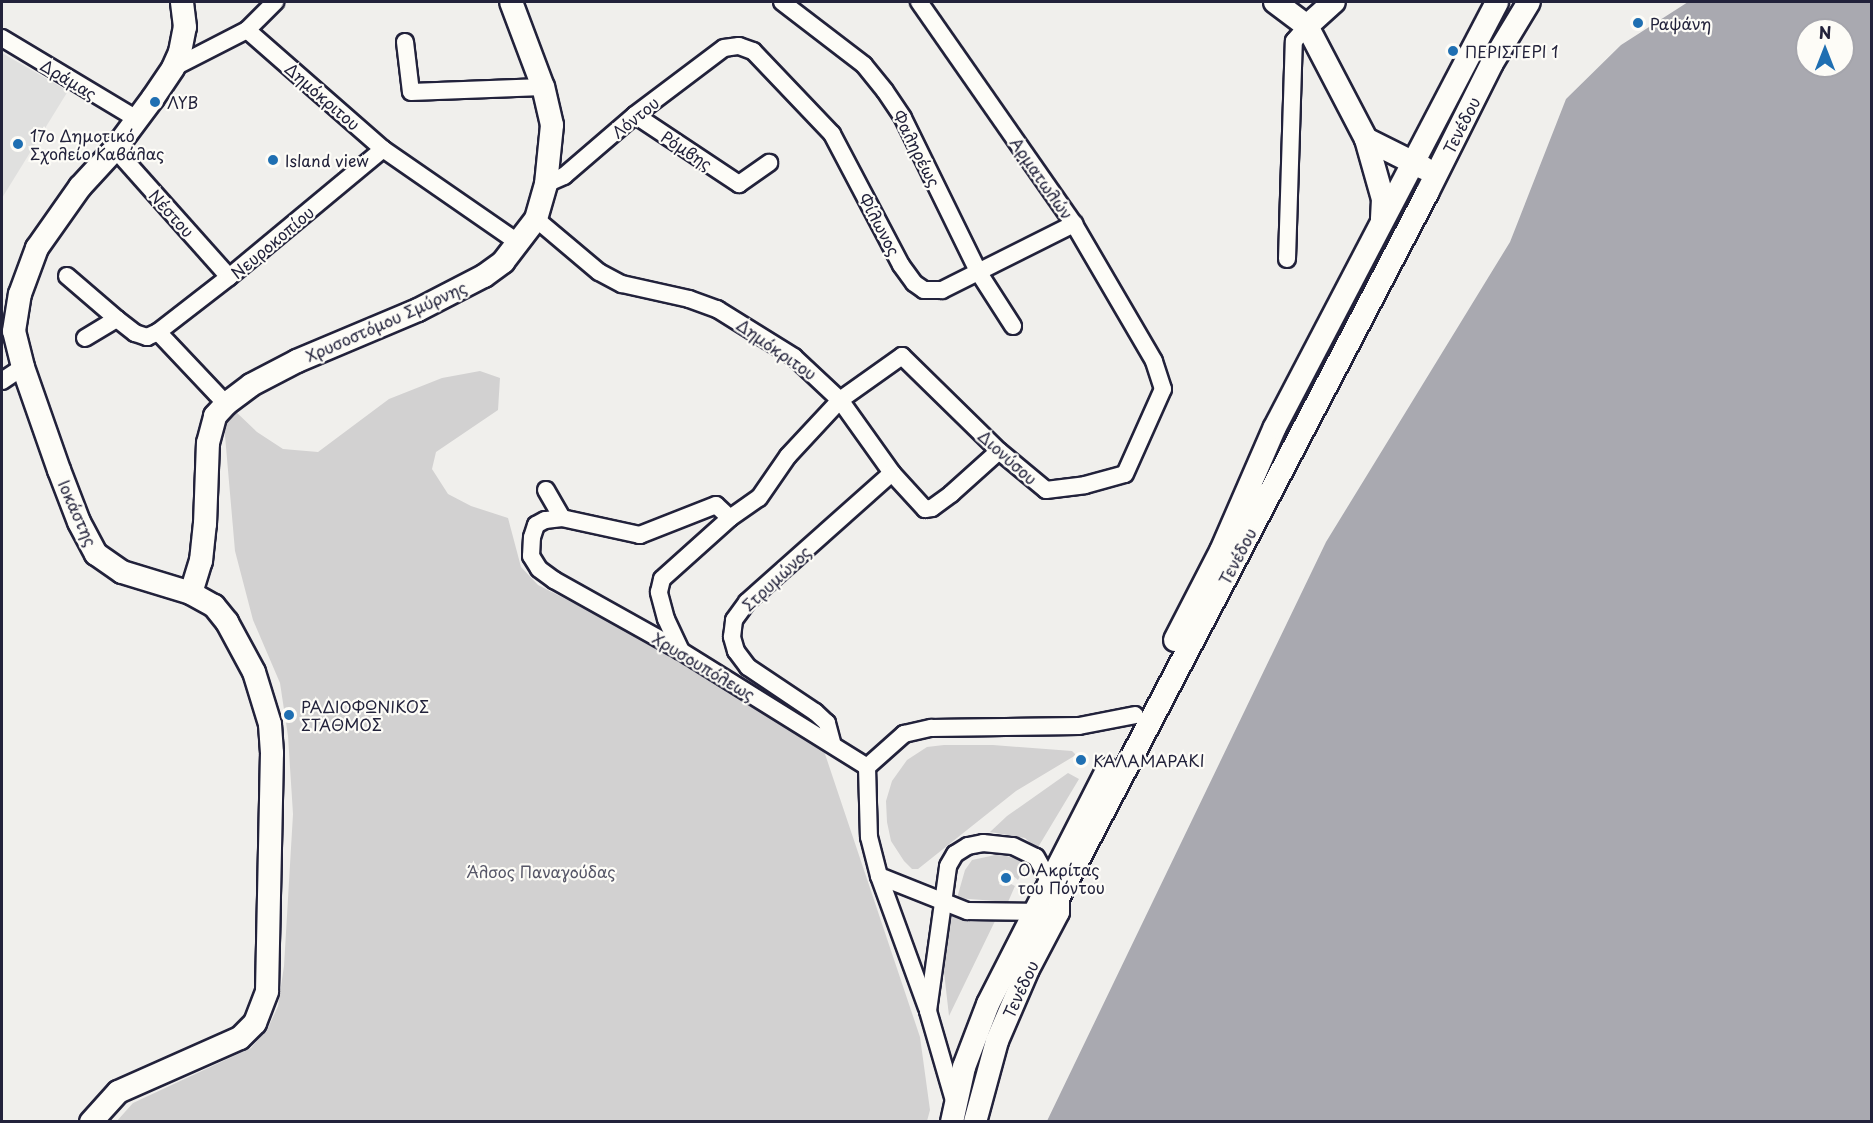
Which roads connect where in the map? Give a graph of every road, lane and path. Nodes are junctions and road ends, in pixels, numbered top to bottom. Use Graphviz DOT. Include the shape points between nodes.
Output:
graph roads {
  1 [pos="182,2"];
  2 [pos="275,2"];
  3 [pos="511,2"];
  4 [pos="782,2"];
  5 [pos="919,2"];
  6 [pos="1275,2"];
  7 [pos="1334,2"];
  8 [pos="1497,2"];
  9 [pos="1529,2"];
  10 [pos="1308,26"];
  11 [pos="247,30"];
  12 [pos="2,38"];
  13 [pos="405,42"];
  14 [pos="724,48"];
  15 [pos="173,68"];
  16 [pos="543,87"];
  17 [pos="635,115"];
  18 [pos="137,119"];
  19 [pos="1366,139"];
  20 [pos="115,149"];
  21 [pos="383,149"];
  22 [pos="1412,162"];
  23 [pos="769,163"];
  24 [pos="1436,174"];
  25 [pos="546,184"];
  26 [pos="536,219"];
  27 [pos="1382,223"];
  28 [pos="1074,224"];
  29 [pos="519,243"];
  30 [pos="1287,259"];
  31 [pos="979,273"];
  32 [pos="67,276"];
  33 [pos="229,277"];
  34 [pos="117,319"];
  35 [pos="8,325"];
  36 [pos="1013,326"];
  37 [pos="158,332"];
  38 [pos="85,338"];
  39 [pos="1154,361"];
  40 [pos="23,367"];
  41 [pos="2,381"];
  42 [pos="840,400"];
  43 [pos="226,404"];
  44 [pos="999,451"];
  45 [pos="892,472"];
  46 [pos="546,489"];
  47 [pos="562,518"];
  48 [pos="730,518"];
  49 [pos="191,593"];
  50 [pos="681,651"];
  51 [pos="1135,716"];
  52 [pos="832,742"];
  53 [pos="867,767"];
  54 [pos="879,876"];
  55 [pos="1055,896"];
  56 [pos="943,903"];
  57 [pos="1033,912"];
  58 [pos="928,1011"];
  59 [pos="954,1113"];
  60 [pos="91,1122"];
  61 [pos="975,1122"];
  1 -- 15 [label="main road, Ιοκάστης" via="185,27"];
  2 -- 11 [label="street"];
  3 -- 16 [label="main road, Χρυσοστόμου Σμύρνης"];
  4 -- 31 [label="street, Φαληρέως" via="864,65 885,91 903,118"];
  5 -- 28 [label="street, Αρματωλών"];
  6 -- 10 [label="main road"];
  7 -- 10 [label="main road"];
  8 -- 22 [label="main road, Τενέδου"];
  9 -- 24 [label="main road, Τενέδου" via="1492,63"];
  10 -- 19 [label="main road"];
  10 -- 30 [label="street" via="1300,32 1294,48"];
  11 -- 15 [label="street"];
  11 -- 21 [label="street, Δημόκριτου"];
  12 -- 18 [label="street, Δράμας"];
  13 -- 16 [label="street" via="411,92"];
  14 -- 17 [label="street, Λόντου"];
  14 -- 31 [label="street, Φίλωνος" via="739,46 753,51 832,134 914,283 924,290 942,290"];
  15 -- 18 [label="main road, Ιοκάστης"];
  16 -- 25 [label="main road, Χρυσοστόμου Σμύρνης" via="552,125"];
  17 -- 23 [label="street, Ρόμβης" via="740,184"];
  17 -- 25 [label="street, Λόντου" via="564,176"];
  18 -- 20 [label="main road, Ιοκάστης"];
  19 -- 22 [label="main road"];
  19 -- 27 [label="main road" via="1383,199"];
  20 -- 33 [label="street, Νέστου"];
  20 -- 35 [label="main road, Ιοκάστης" via="80,187 37,248"];
  21 -- 29 [label="street, Δημόκριτου"];
  21 -- 33 [label="street, Νευροκοπίου"];
  22 -- 24 [label="main road"];
  22 -- 27 [label="main road, Τενέδου"];
  24 -- 55 [label="main road, Τενέδου"];
  25 -- 26 [label="main road, Χρυσοστόμου Σμύρνης"];
  26 -- 29 [label="main road, Χρυσοστόμου Σμύρνης"];
  26 -- 42 [label="street, Δημόκριτου" via="599,272 622,284 717,309 760,334 794,357"];
  27 -- 51 [label="main road, Τενέδου" via="1275,427 1221,551"];
  28 -- 31 [label="street, Φίλωνος"];
  28 -- 39 [label="street, Αρματωλών"];
  29 -- 43 [label="main road, Χρυσοστόμου Σμύρνης" via="484,276 418,310 297,361 251,385"];
  31 -- 36 [label="street, Φαληρέως"];
  32 -- 34 [label="street"];
  33 -- 37 [label="street, Νευροκοπίου"];
  34 -- 37 [label="street" via="147,338"];
  34 -- 38 [label="street"];
  35 -- 40 [label="main road, Ιοκάστης"];
  37 -- 43 [label="street"];
  39 -- 44 [label="street, Διονύσου" via="1163,389 1125,474 1094,483 1046,489"];
  40 -- 41 [label="street"];
  40 -- 49 [label="main road, Ιοκάστης" via="75,512 96,554 122,572"];
  42 -- 44 [label="street, Διονύσου" via="902,356"];
  42 -- 45 [label="street, Δημόκριτου"];
  42 -- 48 [label="street" via="788,456 759,498"];
  43 -- 49 [label="main road, Χρυσοστόμου Σμύρνης" via="215,416 208,443 206,524"];
  44 -- 45 [label="street, Δημόκριτου" via="932,508 925,509 917,503"];
  45 -- 52 [label="street, Στρυμώνος" via="747,602 734,620 732,637 736,651 748,668 815,712 827,723"];
  46 -- 47 [label="street"];
  47 -- 48 [label="street" via="640,535 716,505"];
  47 -- 50 [label="street, Χρυσουπόλεως" via="536,525 531,556 539,569"];
  48 -- 50 [label="street" via="662,579 659,592"];
  49 -- 60 [label="main road, Ιοκάστης" via="214,606 227,622 254,672 270,724 273,778 267,991 255,1023 240,1038 118,1092"];
  50 -- 52 [label="street, Χρυσουπόλεως"];
  51 -- 53 [label="street" via="1079,726 932,728 904,734"];
  51 -- 55 [label="main road, Τενέδου"];
  52 -- 53 [label="street, Χρυσουπόλεως"];
  53 -- 54 [label="street" via="869,837"];
  54 -- 56 [label="street"];
  54 -- 58 [label="street"];
  55 -- 56 [label="street" via="1036,857 998,843 968,846 955,854 948,866"];
  55 -- 57 [label="main road, Τενέδου"];
  55 -- 57 [label="street"];
  55 -- 61 [label="main road, Τενέδου" via="997,1041"];
  56 -- 57 [label="street" via="967,911"];
  56 -- 58 [label="street"];
  57 -- 59 [label="main road, Τενέδου" via="979,1026"];
  58 -- 59 [label="street"];
}
